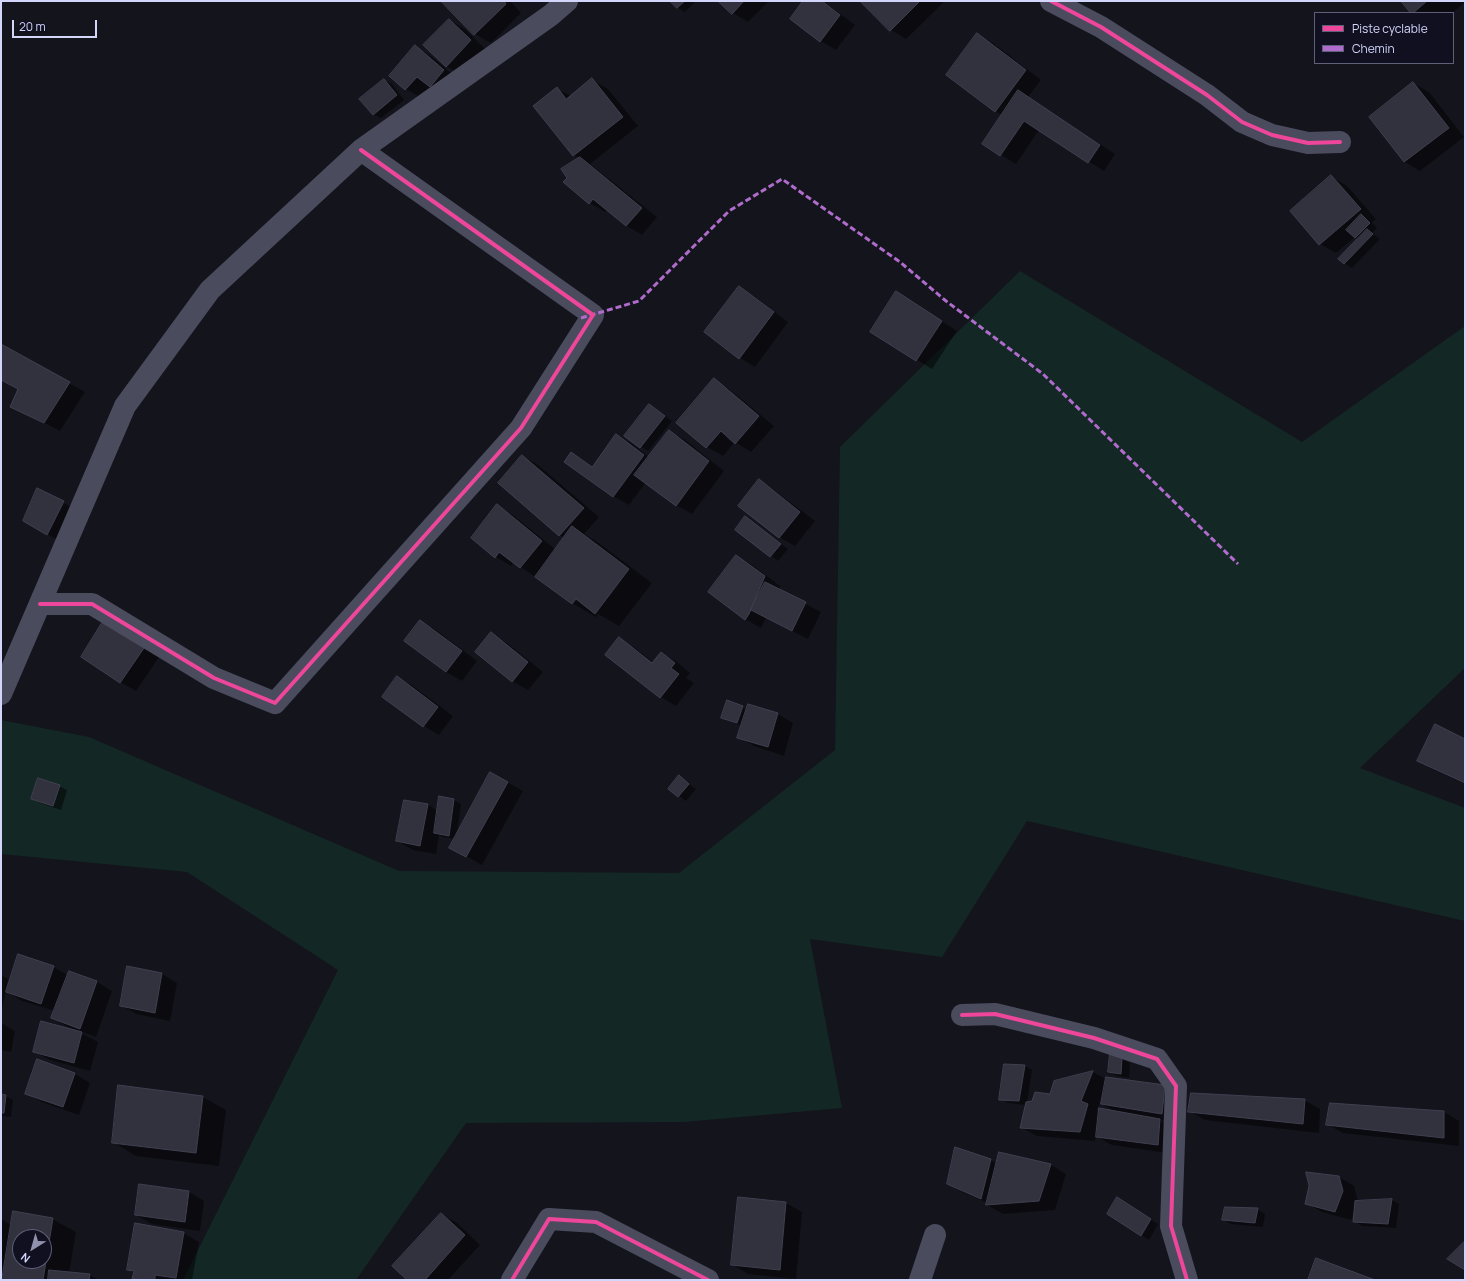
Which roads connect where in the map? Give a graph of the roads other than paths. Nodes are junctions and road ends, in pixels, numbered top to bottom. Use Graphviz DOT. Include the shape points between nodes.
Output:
graph roads {
  1 [pos="567,1"];
  2 [pos="1051,1"];
  3 [pos="1340,142"];
  4 [pos="361,150"];
  5 [pos="40,604"];
  6 [pos="1,694"];
  7 [pos="962,1015"];
  8 [pos="935,1235"];
  9 [pos="512,1280"];
  10 [pos="708,1280"];
  11 [pos="920,1280"];
  12 [pos="1187,1280"];
  1 -- 4 [label="street"];
  2 -- 3 [label="street" via="1102,27 1207,95 1242,122 1272,135 1308,143"];
  4 -- 5 [label="street" via="210,290 125,406"];
  4 -- 5 [label="street" via="593,315 521,428 275,703 214,678 92,604"];
  5 -- 6 [label="street"];
  7 -- 12 [label="street" via="995,1014 1094,1038 1157,1059 1176,1086 1171,1226"];
  8 -- 11 [label="street"];
  9 -- 10 [label="street" via="549,1220 596,1222"];
}
